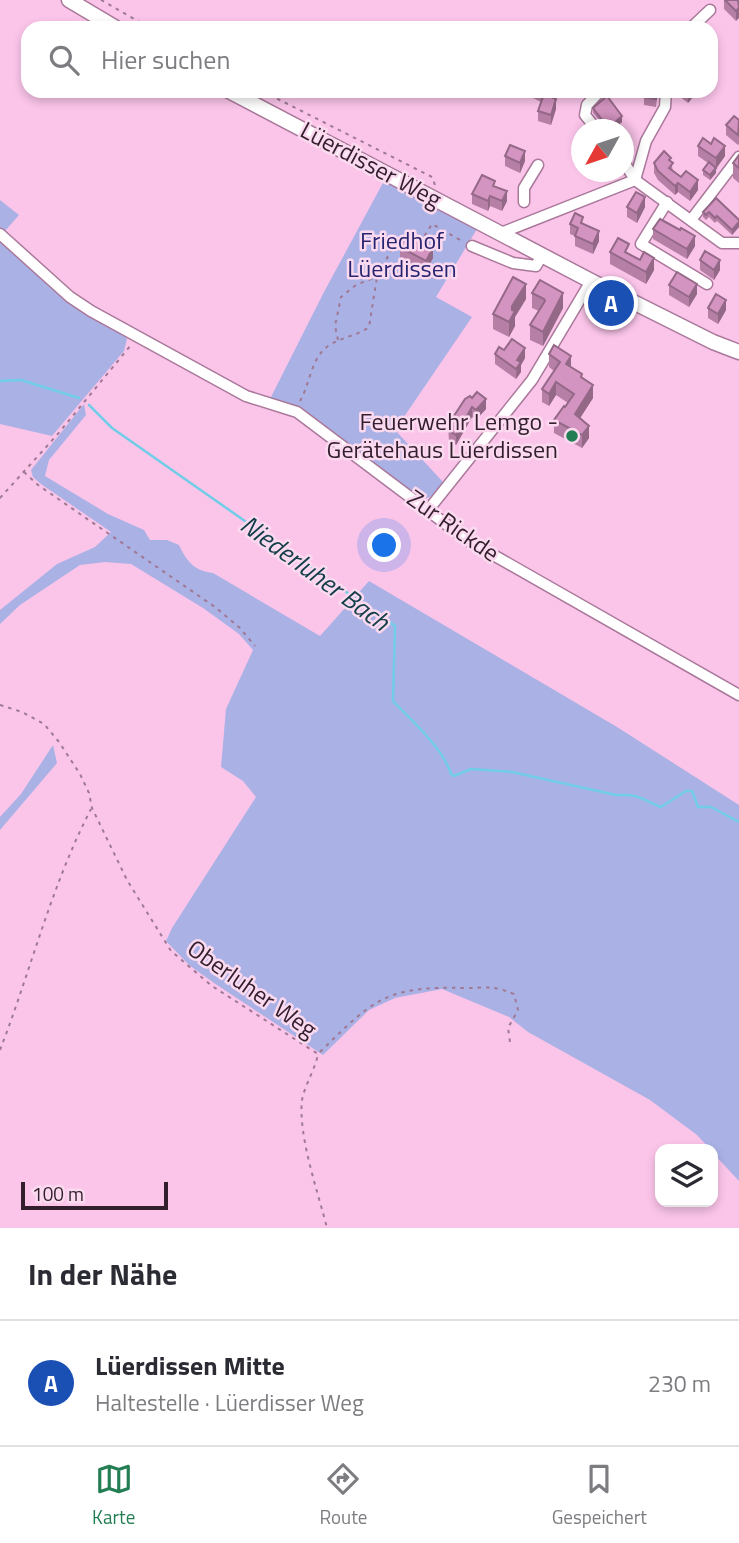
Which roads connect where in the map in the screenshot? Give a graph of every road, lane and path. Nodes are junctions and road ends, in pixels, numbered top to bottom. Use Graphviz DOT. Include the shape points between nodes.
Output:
graph roads {
  1 [pos="69,0"];
  2 [pos="101,0"];
  3 [pos="710,10"];
  4 [pos="104,21"];
  5 [pos="138,21"];
  6 [pos="698,21"];
  7 [pos="242,98"];
  8 [pos="276,98"];
  9 [pos="593,98"];
  10 [pos="666,98"];
  11 [pos="588,119"];
  12 [pos="739,157"];
  13 [pos="538,165"];
  14 [pos="635,180"];
  15 [pos="440,201"];
  16 [pos="667,202"];
  17 [pos="538,217"];
  18 [pos="691,220"];
  19 [pos="501,233"];
  20 [pos="0,234"];
  21 [pos="408,243"];
  22 [pos="739,243"];
  23 [pos="419,245"];
  24 [pos="472,246"];
  25 [pos="542,255"];
  26 [pos="377,277"];
  27 [pos="591,281"];
  28 [pos="707,284"];
  29 [pos="136,337"];
  30 [pos="339,341"];
  31 [pos="739,352"];
  32 [pos="297,412"];
  33 [pos="24,472"];
  34 [pos="0,498"];
  35 [pos="429,509"];
  36 [pos="255,646"];
  37 [pos="739,695"];
  38 [pos="0,705"];
  39 [pos="92,808"];
  40 [pos="510,1042"];
  41 [pos="0,1050"];
  42 [pos="318,1054"];
  43 [pos="327,1228"];
  1 -- 4 [label="main road"];
  2 -- 5 [label="path"];
  3 -- 6 [label="street"];
  7 -- 15 [label="main road, Lüerdisser Weg"];
  8 -- 15 [label="path" via="432,177"];
  9 -- 11 [label="street" via="587,104"];
  10 -- 14 [label="street"];
  12 -- 18 [label="street"];
  13 -- 17 [label="street" via="519,204"];
  14 -- 16 [label="street"];
  14 -- 17 [label="street"];
  15 -- 19 [label="main road, Lüerdisser Weg"];
  16 -- 18 [label="street"];
  16 -- 28 [label="street" via="641,244"];
  17 -- 19 [label="street"];
  18 -- 22 [label="street" via="722,243"];
  19 -- 25 [label="main road, Lüerdisser Weg"];
  20 -- 29 [label="street, Zur Rickde" via="70,297"];
  21 -- 26 [label="path" via="394,245"];
  23 -- 24 [label="path" via="432,224"];
  24 -- 25 [label="street" via="513,263 536,266"];
  25 -- 27 [label="main road, Lüerdisser Weg"];
  26 -- 30 [label="path" via="369,327"];
  26 -- 30 [label="path" via="341,297 335,326"];
  27 -- 31 [label="main road, Lüerdisser Weg"];
  27 -- 35 [label="street" via="532,380"];
  29 -- 32 [label="street, Zur Rickde" via="246,396"];
  29 -- 33 [label="path"];
  30 -- 32 [label="path" via="321,353"];
  32 -- 35 [label="street, Zur Rickde"];
  33 -- 34 [label="path"];
  33 -- 36 [label="path" via="215,607"];
  35 -- 37 [label="street, Zur Rickde" via="467,540"];
  38 -- 39 [label="path, Oberluher Weg" via="44,724 80,774"];
  39 -- 41 [label="path" via="50,903"];
  39 -- 42 [label="path, Oberluher Weg" via="127,880 171,951 212,986"];
  40 -- 42 [label="path" via="508,1028 518,1010 514,994 495,986 420,988 375,1002"];
  42 -- 43 [label="path, Oberluher Weg" via="303,1096 300,1121"];
}
